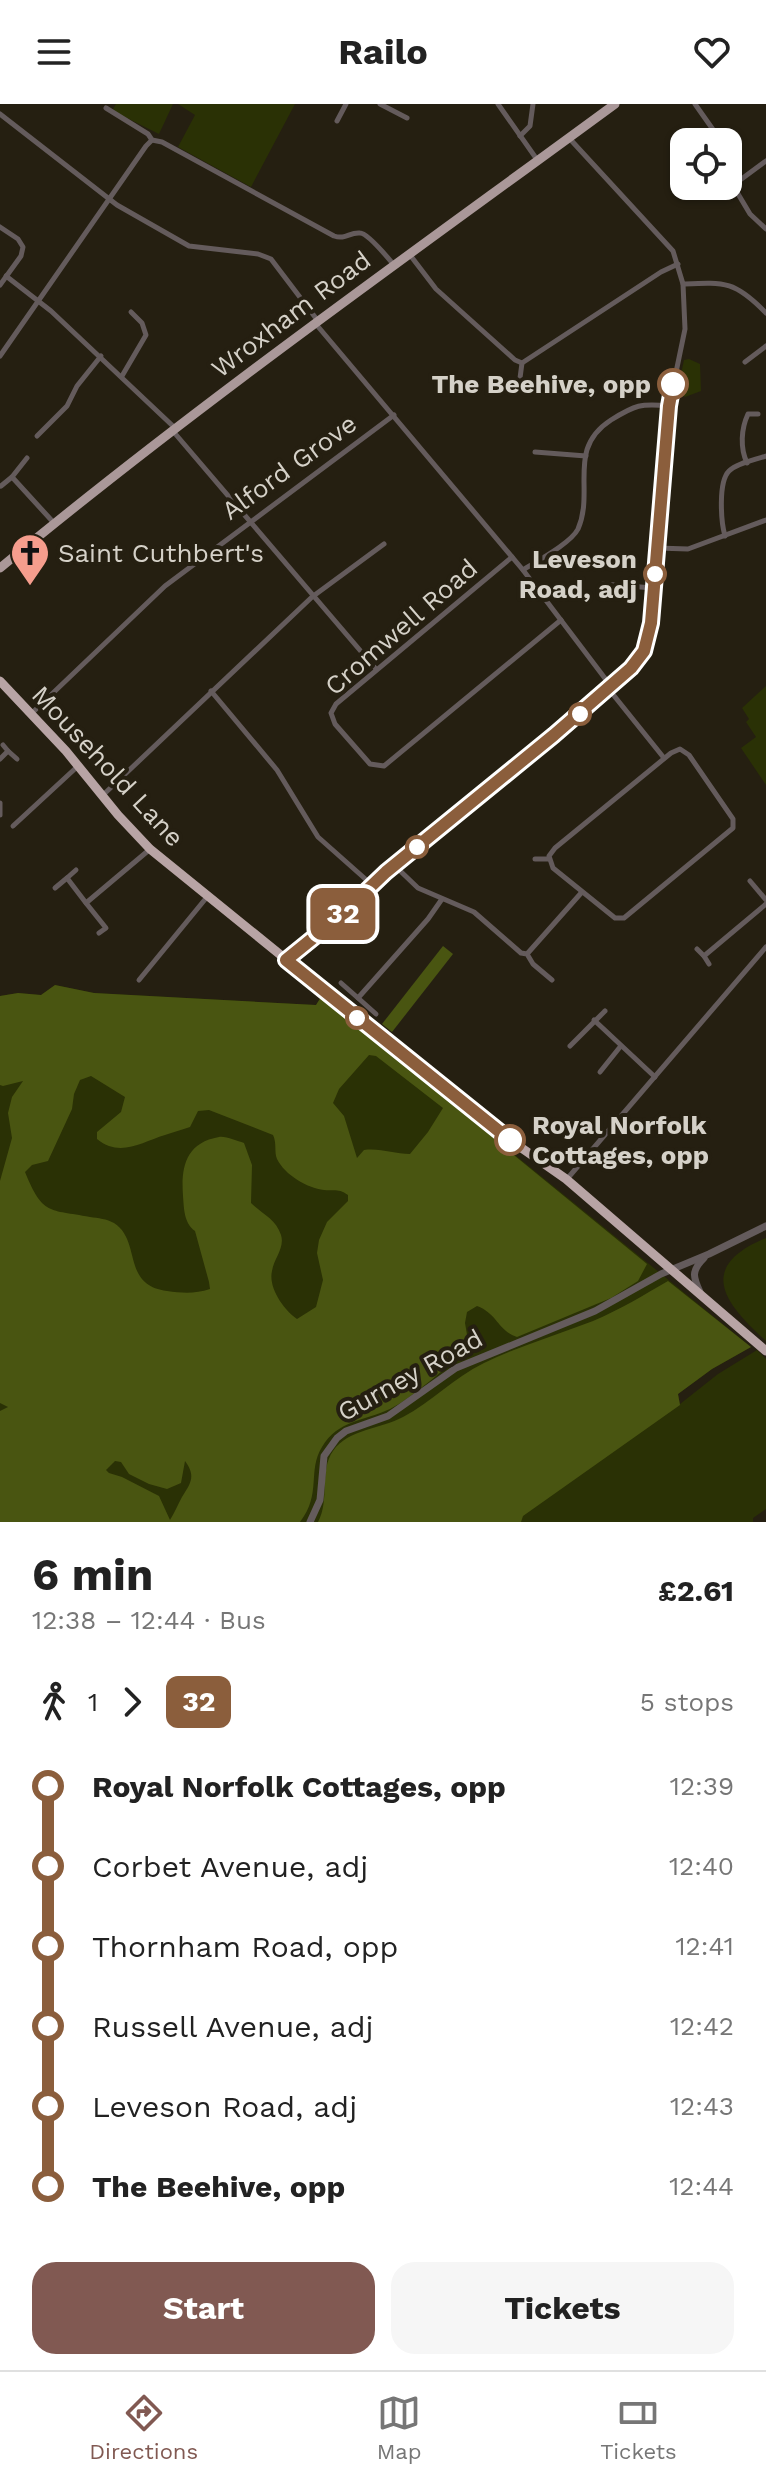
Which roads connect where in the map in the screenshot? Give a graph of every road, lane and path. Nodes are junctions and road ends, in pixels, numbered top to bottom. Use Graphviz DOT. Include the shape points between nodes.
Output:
graph roads {
  1 [pos="346,104"];
  2 [pos="380,104"];
  3 [pos="498,104"];
  4 [pos="533,104"];
  5 [pos="615,104"];
  6 [pos="695,104"];
  7 [pos="106,108"];
  8 [pos="0,114"];
  9 [pos="407,118"];
  10 [pos="337,121"];
  11 [pos="712,128"];
  12 [pos="520,136"];
  13 [pos="569,138"];
  14 [pos="152,140"];
  15 [pos="538,161"];
  16 [pos="766,161"];
  17 [pos="742,179"];
  18 [pos="109,199"];
  19 [pos="741,200"];
  20 [pos="0,227"];
  21 [pos="766,229"];
  22 [pos="409,254"];
  23 [pos="678,264"];
  24 [pos="394,265"];
  25 [pos="6,276"];
  26 [pos="683,284"];
  27 [pos="0,285"];
  28 [pos="39,300"];
  29 [pos="131,312"];
  30 [pos="766,313"];
  31 [pos="316,322"];
  32 [pos="766,346"];
  33 [pos="0,356"];
  34 [pos="101,356"];
  35 [pos="745,362"];
  36 [pos="522,363"];
  37 [pos="122,376"];
  38 [pos="520,378"];
  39 [pos="669,406"];
  40 [pos="758,414"];
  41 [pos="394,415"];
  42 [pos="174,429"];
  43 [pos="39,431"];
  44 [pos="535,452"];
  45 [pos="586,456"];
  46 [pos="766,456"];
  47 [pos="27,458"];
  48 [pos="747,463"];
  49 [pos="12,477"];
  50 [pos="1,486"];
  51 [pos="766,520"];
  52 [pos="249,521"];
  53 [pos="54,523"];
  54 [pos="725,536"];
  55 [pos="384,544"];
  56 [pos="657,548"];
  57 [pos="512,557"];
  58 [pos="0,568"];
  59 [pos="523,570"];
  60 [pos="603,584"];
  61 [pos="653,588"];
  62 [pos="314,596"];
  63 [pos="561,620"];
  64 [pos="376,669"];
  65 [pos="0,681"];
  66 [pos="608,686"];
  67 [pos="211,691"];
  68 [pos="31,714"];
  69 [pos="3,745"];
  70 [pos="8,751"];
  71 [pos="664,758"];
  72 [pos="0,759"];
  73 [pos="17,759"];
  74 [pos="79,766"];
  75 [pos="103,795"];
  76 [pos="0,803"];
  77 [pos="0,815"];
  78 [pos="13,826"];
  79 [pos="150,849"];
  80 [pos="535,859"];
  81 [pos="549,859"];
  82 [pos="394,865"];
  83 [pos="76,870"];
  84 [pos="67,878"];
  85 [pos="750,881"];
  86 [pos="371,884"];
  87 [pos="55,888"];
  88 [pos="582,892"];
  89 [pos="207,897"];
  90 [pos="442,899"];
  91 [pos="766,902"];
  92 [pos="86,903"];
  93 [pos="313,911"];
  94 [pos="111,922"];
  95 [pos="106,928"];
  96 [pos="326,928"];
  97 [pos="99,933"];
  98 [pos="766,947"];
  99 [pos="697,949"];
  100 [pos="527,954"];
  101 [pos="704,956"];
  102 [pos="286,960"];
  103 [pos="709,964"];
  104 [pos="139,980"];
  105 [pos="552,980"];
  106 [pos="341,983"];
  107 [pos="358,998"];
  108 [pos="605,1011"];
  109 [pos="376,1014"];
  110 [pos="594,1020"];
  111 [pos="570,1046"];
  112 [pos="620,1047"];
  113 [pos="600,1072"];
  114 [pos="655,1077"];
  115 [pos="566,1179"];
  116 [pos="766,1226"];
  117 [pos="709,1254"];
  118 [pos="671,1269"];
  119 [pos="700,1293"];
  120 [pos="766,1351"];
  121 [pos="310,1522"];
  1 -- 10 [label="street"];
  2 -- 9 [label="street"];
  3 -- 12 [label="street"];
  4 -- 12 [label="street" via="530,126"];
  5 -- 13 [label="main road, Wroxham Road"];
  6 -- 11 [label="street"];
  7 -- 14 [label="street"];
  8 -- 18 [label="street"];
  12 -- 15 [label="street"];
  13 -- 15 [label="main road, Wroxham Road"];
  13 -- 23 [label="street" via="673,251"];
  14 -- 18 [label="street"];
  14 -- 24 [label="street" via="334,236 365,234"];
  15 -- 22 [label="main road, Wroxham Road"];
  16 -- 17 [label="street"];
  18 -- 28 [label="street"];
  18 -- 31 [label="street" via="189,246 266,257"];
  19 -- 21 [label="street"];
  20 -- 25 [label="street" via="23,247"];
  22 -- 24 [label="main road, Wroxham Road"];
  22 -- 36 [label="street" via="442,295"];
  23 -- 26 [label="street"];
  23 -- 36 [label="street"];
  24 -- 31 [label="main road, Wroxham Road"];
  25 -- 27 [label="street"];
  25 -- 28 [label="street"];
  26 -- 30 [label="street" via="729,285"];
  26 -- 39 [label="street" via="685,329"];
  28 -- 33 [label="street"];
  28 -- 34 [label="street"];
  29 -- 37 [label="street" via="146,335"];
  31 -- 41 [label="street"];
  31 -- 42 [label="main road, Wroxham Road"];
  32 -- 35 [label="street"];
  34 -- 37 [label="street"];
  34 -- 43 [label="street" via="65,408"];
  36 -- 38 [label="street"];
  37 -- 42 [label="street"];
  39 -- 45 [label="street" via="633,406 595,432"];
  39 -- 56 [label="street"];
  40 -- 48 [label="street" via="748,413 742,449"];
  41 -- 52 [label="street, Alford Grove"];
  41 -- 57 [label="street"];
  42 -- 52 [label="street"];
  42 -- 53 [label="main road, Wroxham Road"];
  44 -- 45 [label="street"];
  45 -- 59 [label="street" via="578,530"];
  46 -- 48 [label="street"];
  47 -- 49 [label="street"];
  48 -- 54 [label="street" via="732,468 723,480"];
  49 -- 50 [label="street"];
  49 -- 53 [label="street"];
  51 -- 54 [label="street"];
  52 -- 62 [label="street"];
  52 -- 68 [label="street, Alford Grove" via="152,598"];
  53 -- 58 [label="main road, Wroxham Road"];
  54 -- 56 [label="street" via="688,549"];
  55 -- 62 [label="street"];
  56 -- 61 [label="street"];
  57 -- 59 [label="street"];
  57 -- 64 [label="street, Cromwell Road"];
  59 -- 63 [label="street"];
  60 -- 61 [label="street"];
  61 -- 66 [label="street" via="644,651"];
  62 -- 64 [label="street"];
  62 -- 67 [label="street"];
  63 -- 64 [label="street, Cromwell Road" via="379,767 370,764 331,713"];
  63 -- 66 [label="street"];
  65 -- 68 [label="highway, Mousehold Lane"];
  66 -- 71 [label="street"];
  66 -- 82 [label="street"];
  67 -- 75 [label="street"];
  67 -- 86 [label="street" via="277,770 318,837"];
  68 -- 74 [label="highway, Mousehold Lane"];
  69 -- 70 [label="street"];
  70 -- 72 [label="street"];
  70 -- 73 [label="street"];
  71 -- 81 [label="street" via="555,848"];
  71 -- 88 [label="street" via="680,747 689,755 733,819 731,831 624,918 615,918"];
  74 -- 75 [label="highway, Mousehold Lane"];
  74 -- 78 [label="street"];
  75 -- 79 [label="highway, Mousehold Lane"];
  76 -- 77 [label="street"];
  79 -- 89 [label="highway, Mousehold Lane"];
  79 -- 92 [label="street"];
  80 -- 81 [label="street"];
  81 -- 88 [label="street"];
  82 -- 86 [label="street"];
  82 -- 90 [label="street" via="418,888"];
  83 -- 84 [label="street"];
  84 -- 87 [label="street"];
  84 -- 92 [label="street"];
  85 -- 91 [label="street"];
  86 -- 96 [label="street"];
  88 -- 100 [label="street"];
  89 -- 102 [label="highway, Mousehold Lane"];
  89 -- 104 [label="street"];
  90 -- 100 [label="street" via="467,907"];
  90 -- 107 [label="street"];
  91 -- 101 [label="street"];
  92 -- 95 [label="street"];
  93 -- 96 [label="street"];
  94 -- 95 [label="street"];
  95 -- 97 [label="street"];
  96 -- 102 [label="street"];
  98 -- 114 [label="street"];
  99 -- 101 [label="street"];
  100 -- 105 [label="street"];
  101 -- 103 [label="street"];
  102 -- 115 [label="highway, Mousehold Lane" via="500,1133"];
  106 -- 107 [label="street"];
  107 -- 109 [label="street"];
  108 -- 110 [label="street"];
  110 -- 111 [label="street"];
  110 -- 112 [label="street"];
  112 -- 113 [label="street"];
  112 -- 114 [label="street"];
  114 -- 115 [label="street"];
  115 -- 118 [label="highway, Mousehold Lane"];
  116 -- 117 [label="street, Gurney Road"];
  117 -- 118 [label="street, Gurney Road"];
  117 -- 119 [label="street" via="694,1271"];
  118 -- 119 [label="highway, Mousehold Lane"];
  118 -- 121 [label="street, Gurney Road" via="595,1311 456,1368 388,1416 346,1431 324,1456 320,1500"];
  119 -- 120 [label="highway, Mousehold Lane"];
}
